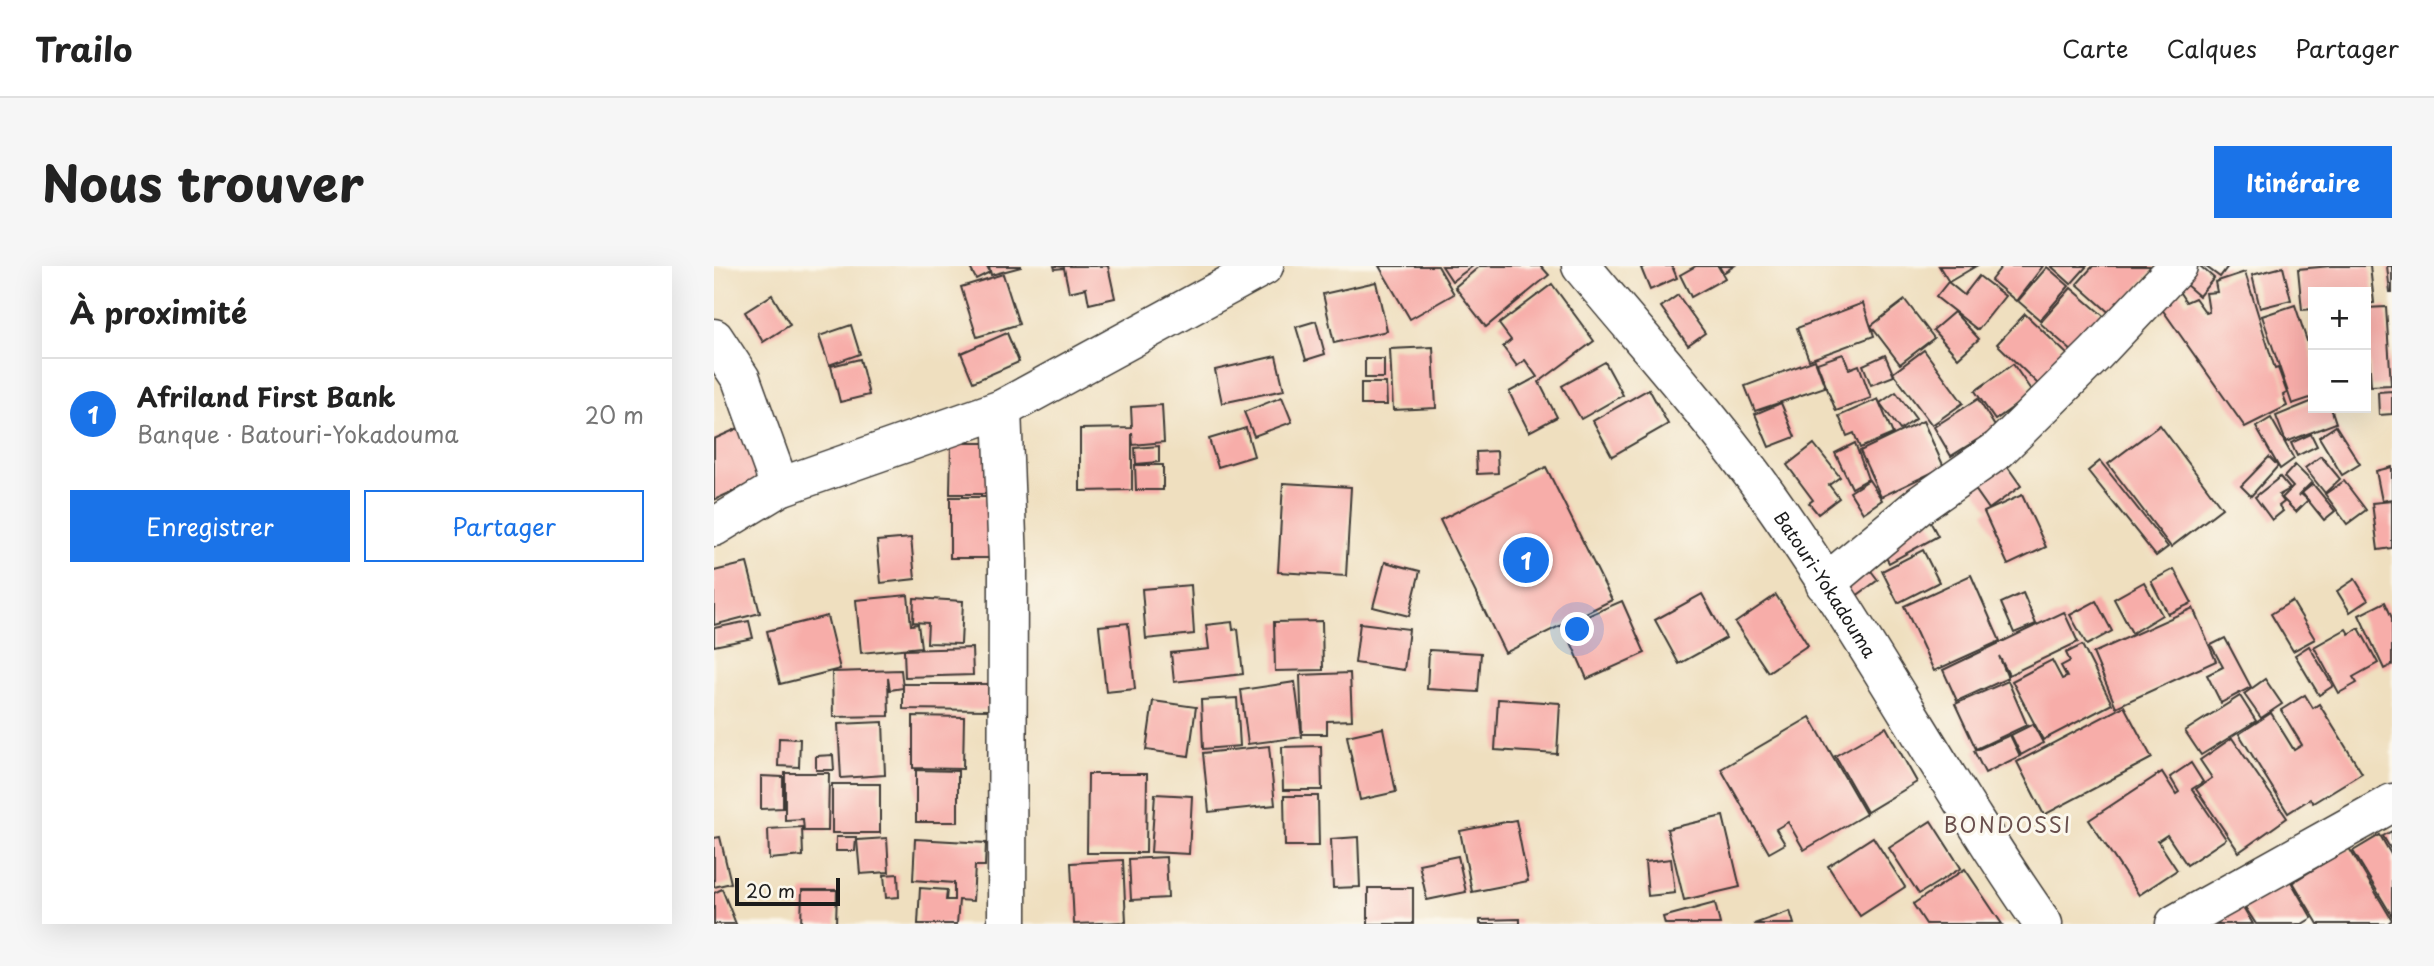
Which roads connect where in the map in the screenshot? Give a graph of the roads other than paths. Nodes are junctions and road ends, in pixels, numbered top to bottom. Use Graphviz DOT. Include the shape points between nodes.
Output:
graph roads {
  1 [pos="1264,266"];
  2 [pos="1581,266"];
  3 [pos="2178,266"];
  4 [pos="714,338"];
  5 [pos="1002,409"];
  6 [pos="780,487"];
  7 [pos="714,527"];
  8 [pos="1825,584"];
  9 [pos="2392,803"];
  10 [pos="1007,924"];
  11 [pos="2043,924"];
  12 [pos="2175,924"];
  1 -- 5 [label="main road"];
  2 -- 8 [label="main road, Batouri-Yokadouma" via="1768,496"];
  3 -- 8 [label="main road" via="1998,450 1920,504"];
  4 -- 6 [label="main road" via="741,379"];
  5 -- 6 [label="main road"];
  5 -- 10 [label="main road" via="1009,562"];
  6 -- 7 [label="main road"];
  8 -- 11 [label="main road, Batouri-Yokadouma" via="1981,835"];
  9 -- 12 [label="main road"];
}
